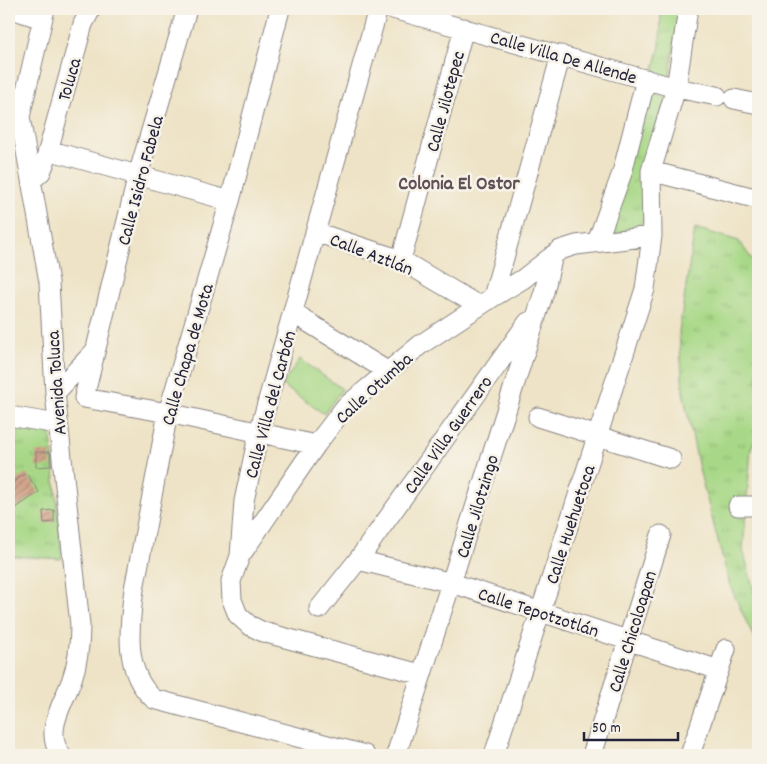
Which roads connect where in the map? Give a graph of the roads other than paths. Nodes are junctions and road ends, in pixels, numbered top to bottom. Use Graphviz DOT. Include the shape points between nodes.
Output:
graph roads {
  1 [pos="12,9"];
  2 [pos="91,9"];
  3 [pos="187,9"];
  4 [pos="280,9"];
  5 [pos="378,9"];
  6 [pos="393,9"];
  7 [pos="688,9"];
  8 [pos="43,14"];
  9 [pos="464,28"];
  10 [pos="561,55"];
  11 [pos="646,79"];
  12 [pos="676,88"];
  13 [pos="16,98"];
  14 [pos="758,104"];
  15 [pos="48,150"];
  16 [pos="651,171"];
  17 [pos="138,175"];
  18 [pos="31,181"];
  19 [pos="758,199"];
  20 [pos="230,201"];
  21 [pos="315,232"];
  22 [pos="652,236"];
  23 [pos="597,242"];
  24 [pos="553,256"];
  25 [pos="401,260"];
  26 [pos="523,279"];
  27 [pos="540,300"];
  28 [pos="486,301"];
  29 [pos="293,313"];
  30 [pos="95,352"];
  31 [pos="387,371"];
  32 [pos="55,393"];
  33 [pos="168,413"];
  34 [pos="9,416"];
  35 [pos="538,417"];
  36 [pos="58,424"];
  37 [pos="259,432"];
  38 [pos="597,436"];
  39 [pos="316,445"];
  40 [pos="671,459"];
  41 [pos="738,506"];
  42 [pos="758,506"];
  43 [pos="661,535"];
  44 [pos="240,556"];
  45 [pos="358,560"];
  46 [pos="452,583"];
  47 [pos="134,590"];
  48 [pos="319,609"];
  49 [pos="541,611"];
  50 [pos="628,640"];
  51 [pos="117,641"];
  52 [pos="726,649"];
  53 [pos="718,670"];
  54 [pos="420,674"];
  55 [pos="61,755"];
  56 [pos="365,755"];
  57 [pos="396,755"];
  58 [pos="494,755"];
  59 [pos="592,755"];
  60 [pos="690,755"];
  1 -- 8 [label="street"];
  2 -- 15 [label="street, Toluca" via="83,24"];
  3 -- 17 [label="street, Calle Isidro Fabela"];
  4 -- 20 [label="street, Calle Chapa de Mota"];
  5 -- 21 [label="street, Calle Villa del Carbón"];
  6 -- 9 [label="street, Calle Villa De Allende"];
  7 -- 12 [label="street"];
  8 -- 13 [label="street, Avenida Toluca"];
  9 -- 10 [label="street, Calle Villa De Allende"];
  9 -- 25 [label="street, Calle Jilotepec"];
  10 -- 11 [label="street, Calle Villa De Allende"];
  10 -- 28 [label="street"];
  11 -- 12 [label="street, Calle Villa De Allende"];
  11 -- 23 [label="street" via="622,173"];
  12 -- 14 [label="street, Calle Villa De Allende"];
  12 -- 16 [label="street"];
  13 -- 18 [label="street, Avenida Toluca"];
  15 -- 17 [label="street"];
  15 -- 18 [label="street, Toluca" via="41,172"];
  16 -- 19 [label="street"];
  16 -- 22 [label="street"];
  17 -- 20 [label="street"];
  17 -- 30 [label="street, Calle Isidro Fabela"];
  18 -- 32 [label="street, Avenida Toluca" via="49,282"];
  20 -- 33 [label="street, Calle Chapa de Mota"];
  21 -- 25 [label="street, Calle Aztlán"];
  21 -- 29 [label="street, Calle Villa del Carbón"];
  22 -- 23 [label="street, Calle Otumba"];
  22 -- 38 [label="street, Calle Huehuetoca" via="645,288"];
  23 -- 24 [label="street, Calle Otumba" via="568,248"];
  24 -- 26 [label="street, Calle Otumba"];
  24 -- 27 [label="street, Calle Jilotzingo"];
  25 -- 28 [label="street, Calle Aztlán"];
  26 -- 27 [label="street" via="535,279 541,283"];
  26 -- 28 [label="street, Calle Otumba"];
  27 -- 45 [label="street, Calle Villa Guerrero"];
  27 -- 46 [label="street, Calle Jilotzingo"];
  28 -- 31 [label="street, Calle Otumba" via="420,344"];
  29 -- 31 [label="street"];
  29 -- 37 [label="street, Calle Villa del Carbón"];
  30 -- 32 [label="street"];
  30 -- 33 [label="street, Calle Isidro Fabela" via="84,398"];
  31 -- 39 [label="street, Calle Otumba" via="345,407"];
  32 -- 36 [label="street, Avenida Toluca"];
  33 -- 37 [label="street"];
  33 -- 47 [label="street, Calle Chapa de Mota"];
  34 -- 36 [label="street"];
  35 -- 38 [label="street"];
  36 -- 55 [label="street, Avenida Toluca" via="80,626 80,645 73,678 53,732"];
  37 -- 39 [label="street"];
  37 -- 44 [label="street, Calle Villa del Carbón" via="244,500"];
  38 -- 40 [label="street"];
  38 -- 49 [label="street, Calle Huehuetoca"];
  39 -- 44 [label="street, Calle Otumba"];
  41 -- 42 [label="street"];
  43 -- 50 [label="street, Calle Chicoloapan"];
  44 -- 54 [label="street, Calle Villa del Carbón" via="232,581 232,600 238,615 249,625 263,632"];
  45 -- 46 [label="street, Calle Tepotzotlán"];
  45 -- 48 [label="street, Calle Villa Guerrero"];
  46 -- 49 [label="street, Calle Tepotzotlán"];
  46 -- 54 [label="street, Calle Jilotzingo"];
  47 -- 51 [label="street"];
  47 -- 56 [label="street, Calle Chapa de Mota" via="130,618 132,660 142,690 154,699"];
  49 -- 50 [label="street, Calle Tepotzotlán"];
  49 -- 58 [label="street, Calle Huehuetoca"];
  50 -- 53 [label="street, Calle Tepotzotlán"];
  50 -- 59 [label="street, Calle Chicoloapan"];
  52 -- 53 [label="street"];
  53 -- 60 [label="street"];
  54 -- 57 [label="street, Calle Jilotzingo"];
}
